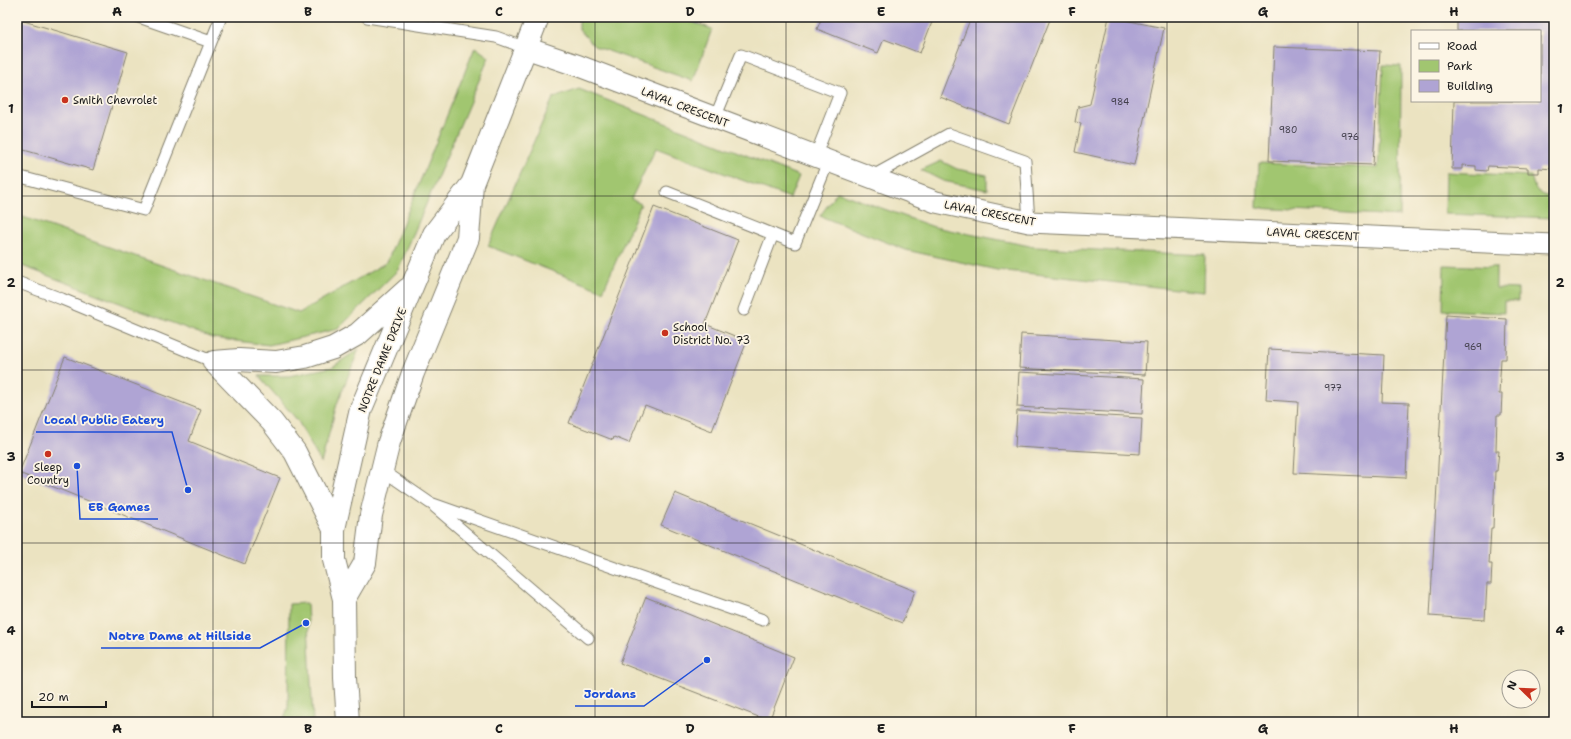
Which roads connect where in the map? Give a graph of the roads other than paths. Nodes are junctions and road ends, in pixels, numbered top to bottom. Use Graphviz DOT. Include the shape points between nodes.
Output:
graph roads {
  1 [pos="139,17"];
  2 [pos="221,17"];
  3 [pos="367,17"];
  4 [pos="538,17"];
  5 [pos="211,42"];
  6 [pos="526,48"];
  7 [pos="715,118"];
  8 [pos="821,159"];
  9 [pos="17,176"];
  10 [pos="872,177"];
  11 [pos="472,184"];
  12 [pos="667,192"];
  13 [pos="1030,222"];
  14 [pos="773,234"];
  15 [pos="1554,245"];
  16 [pos="17,282"];
  17 [pos="412,286"];
  18 [pos="744,310"];
  19 [pos="214,362"];
  20 [pos="382,470"];
  21 [pos="430,503"];
  22 [pos="334,529"];
  23 [pos="344,599"];
  24 [pos="763,620"];
  25 [pos="588,638"];
  26 [pos="348,722"];
  1 -- 5 [label="lane"];
  2 -- 5 [label="lane"];
  3 -- 6 [label="lane" via="496,37"];
  4 -- 6 [label="street, NOTRE DAME DRIVE"];
  5 -- 9 [label="lane" via="144,210"];
  6 -- 7 [label="street, LAVAL CRESCENT"];
  6 -- 11 [label="street, NOTRE DAME DRIVE"];
  7 -- 8 [label="street, LAVAL CRESCENT"];
  7 -- 8 [label="lane" via="741,55 840,93"];
  8 -- 10 [label="street, LAVAL CRESCENT"];
  8 -- 14 [label="lane" via="795,243"];
  10 -- 13 [label="street, LAVAL CRESCENT" via="936,202"];
  10 -- 13 [label="lane" via="949,134 1025,161"];
  11 -- 17 [label="street, NOTRE DAME DRIVE" via="434,234"];
  11 -- 20 [label="street, NOTRE DAME DRIVE" via="468,238 413,373"];
  12 -- 14 [label="lane"];
  13 -- 15 [label="street, LAVAL CRESCENT"];
  14 -- 18 [label="lane"];
  16 -- 19 [label="lane"];
  17 -- 19 [label="street" via="358,334 333,348 305,357 276,362"];
  17 -- 22 [label="street, NOTRE DAME DRIVE" via="361,409"];
  19 -- 22 [label="street" via="272,422 295,452"];
  20 -- 21 [label="lane"];
  20 -- 23 [label="street, NOTRE DAME DRIVE" via="371,515 365,563"];
  21 -- 24 [label="lane"];
  21 -- 25 [label="lane"];
  22 -- 23 [label="street, NOTRE DAME DRIVE" via="334,560"];
  23 -- 26 [label="street, NOTRE DAME DRIVE" via="344,678"];
}
